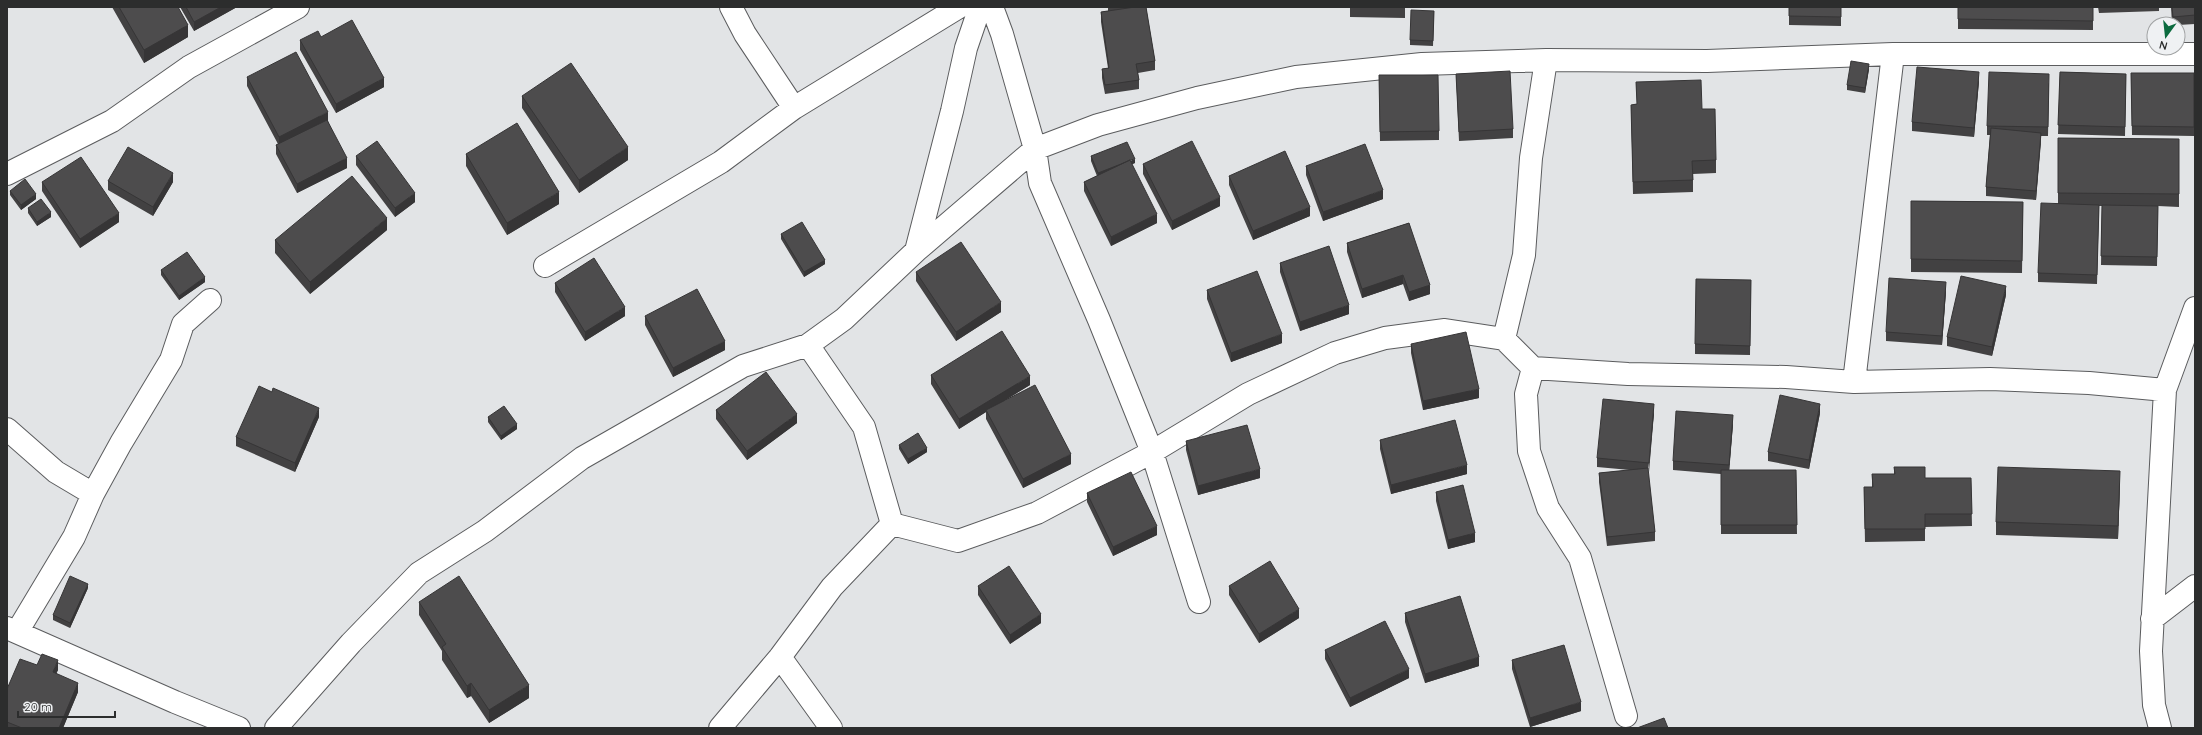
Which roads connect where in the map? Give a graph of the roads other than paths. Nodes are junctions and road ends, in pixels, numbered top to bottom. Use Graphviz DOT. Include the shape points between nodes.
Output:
graph roads {
  1 [pos="298,7"];
  2 [pos="731,7"];
  3 [pos="959,7"];
  4 [pos="980,7"];
  5 [pos="992,7"];
  6 [pos="1894,54"];
  7 [pos="2195,54"];
  8 [pos="1546,60"];
  9 [pos="794,108"];
  10 [pos="1035,149"];
  11 [pos="7,174"];
  12 [pos="916,251"];
  13 [pos="545,266"];
  14 [pos="210,300"];
  15 [pos="2195,308"];
  16 [pos="1504,339"];
  17 [pos="808,345"];
  18 [pos="1533,368"];
  19 [pos="1854,382"];
  20 [pos="2165,390"];
  21 [pos="7,430"];
  22 [pos="1152,452"];
  23 [pos="93,494"];
  24 [pos="892,524"];
  25 [pos="2195,586"];
  26 [pos="1199,602"];
  27 [pos="2152,619"];
  28 [pos="12,630"];
  29 [pos="780,657"];
  30 [pos="1626,716"];
  31 [pos="240,728"];
  32 [pos="276,728"];
  33 [pos="720,728"];
  34 [pos="831,728"];
  35 [pos="2160,728"];
  1 -- 11 [label="street" via="189,67 112,121"];
  2 -- 9 [label="street" via="745,34"];
  3 -- 9 [label="street"];
  4 -- 12 [label="street" via="966,48"];
  5 -- 10 [label="street"];
  6 -- 7 [label="street"];
  6 -- 8 [label="street" via="1707,61"];
  6 -- 19 [label="street"];
  8 -- 10 [label="street" via="1422,64 1296,77 1197,98 1098,125"];
  8 -- 16 [label="street" via="1531,158 1524,255"];
  9 -- 13 [label="street" via="721,162"];
  10 -- 12 [label="street"];
  10 -- 22 [label="street" via="1040,183"];
  12 -- 17 [label="street" via="844,319"];
  14 -- 23 [label="street" via="183,324 171,360"];
  15 -- 20 [label="street"];
  16 -- 18 [label="street"];
  16 -- 22 [label="street" via="1445,330 1385,338 1335,353 1248,394"];
  17 -- 24 [label="street" via="864,427"];
  17 -- 32 [label="street" via="742,366 582,458 485,531 419,574 345,648"];
  18 -- 19 [label="street" via="1628,374 1786,377"];
  18 -- 30 [label="street" via="1526,394 1529,451 1548,508 1580,558"];
  19 -- 20 [label="street" via="1990,379 2089,383"];
  20 -- 27 [label="street"];
  21 -- 23 [label="street" via="56,472"];
  22 -- 24 [label="street" via="1037,513 958,541"];
  22 -- 26 [label="street"];
  23 -- 28 [label="street" via="74,537"];
  24 -- 29 [label="street" via="832,588"];
  25 -- 27 [label="street"];
  27 -- 35 [label="street" via="2154,705"];
  28 -- 31 [label="street"];
  29 -- 33 [label="street"];
  29 -- 34 [label="street"];
}
